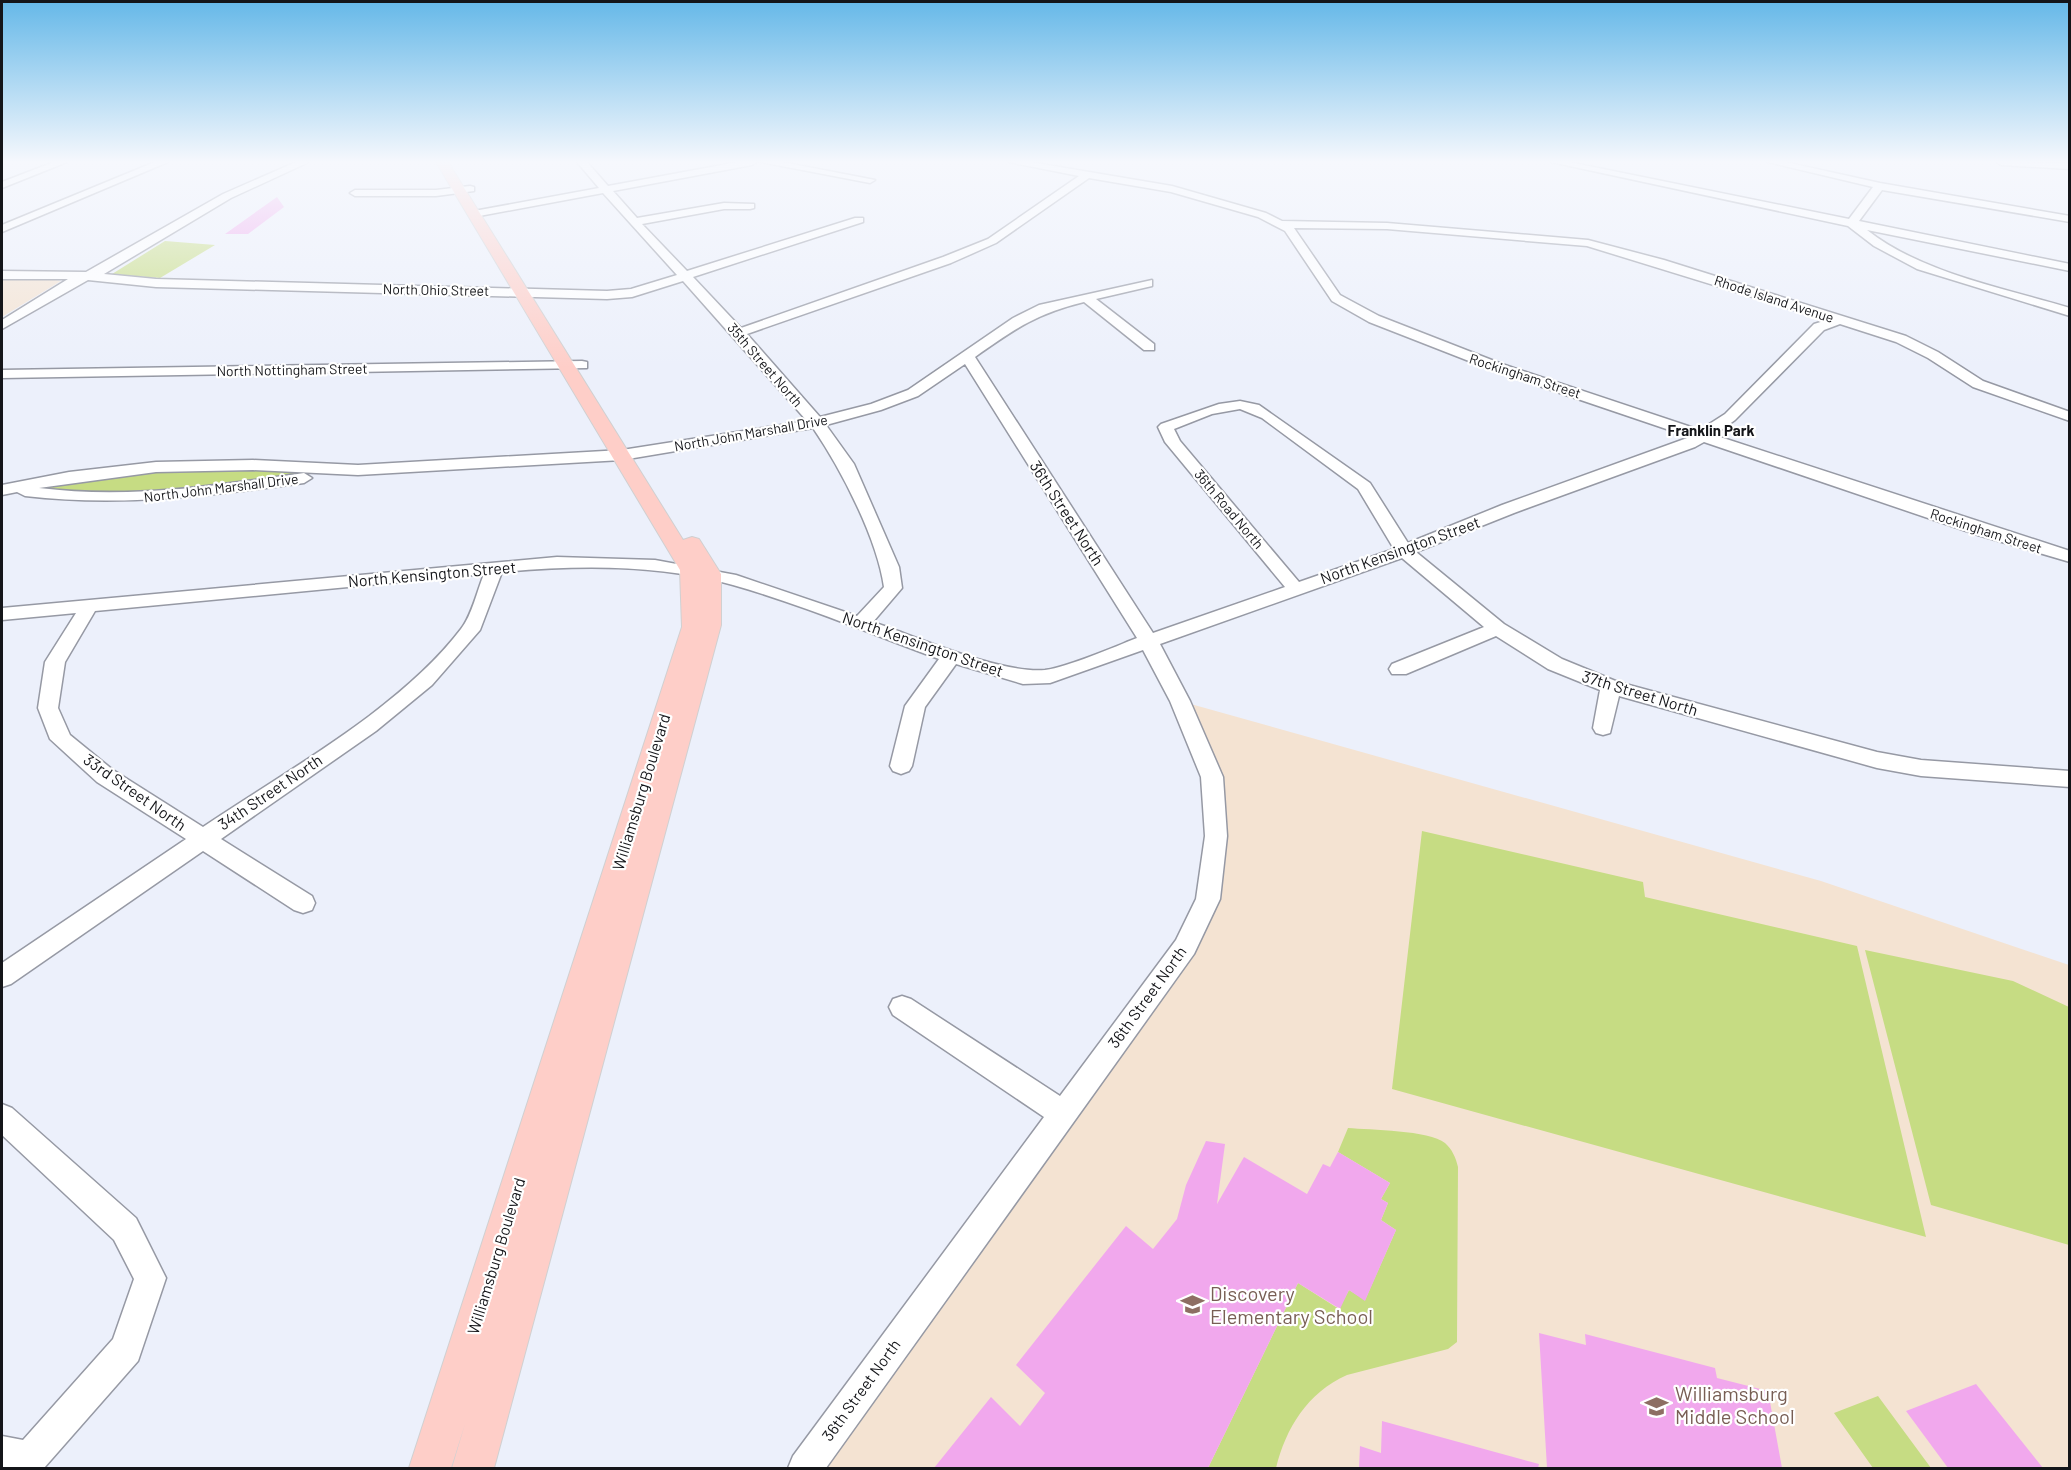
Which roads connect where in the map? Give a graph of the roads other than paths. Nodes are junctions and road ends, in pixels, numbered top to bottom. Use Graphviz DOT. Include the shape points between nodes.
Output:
graph roads {
  1 [pos="158,231"];
  2 [pos="169,231"];
  3 [pos="491,231"];
  4 [pos="642,231"];
  5 [pos="826,231"];
  6 [pos="1007,231"];
  7 [pos="1289,231"];
  8 [pos="1442,231"];
  9 [pos="1862,231"];
  10 [pos="1889,231"];
  11 [pos="2070,268"];
  12 [pos="2,275"];
  13 [pos="85,276"];
  14 [pos="683,276"];
  15 [pos="1148,283"];
  16 [pos="529,292"];
  17 [pos="1085,297"];
  18 [pos="2070,312"];
  19 [pos="1838,320"];
  20 [pos="2,325"];
  21 [pos="739,333"];
  22 [pos="1149,347"];
  23 [pos="967,356"];
  24 [pos="575,366"];
  25 [pos="2,374"];
  26 [pos="1250,406"];
  27 [pos="2070,417"];
  28 [pos="817,423"];
  29 [pos="1705,436"];
  30 [pos="631,454"];
  31 [pos="358,470"];
  32 [pos="7,489"];
  33 [pos="1404,551"];
  34 [pos="2070,557"];
  35 [pos="495,568"];
  36 [pos="701,572"];
  37 [pos="1295,588"];
  38 [pos="89,606"];
  39 [pos="2,614"];
  40 [pos="861,624"];
  41 [pos="1497,628"];
  42 [pos="1149,642"];
  43 [pos="951,656"];
  44 [pos="1399,669"];
  45 [pos="1611,687"];
  46 [pos="1603,728"];
  47 [pos="901,766"];
  48 [pos="2070,779"];
  49 [pos="201,838"];
  50 [pos="303,903"];
  51 [pos="2,976"];
  52 [pos="902,1006"];
  53 [pos="1062,1113"];
  54 [pos="2,1117"];
  55 [pos="18,1460"];
  56 [pos="429,1468"];
  57 [pos="473,1468"];
  58 [pos="805,1468"];
  1 -- 13 [label="street"];
  2 -- 13 [label="street" via="101,271"];
  3 -- 16 [label="main road, Williamsburg Boulevard"];
  4 -- 14 [label="street, 35th Street North"];
  5 -- 14 [label="street, North Ohio Street"];
  6 -- 21 [label="street" via="947,260"];
  7 -- 29 [label="street, Rockingham Street" via="1331,292 1349,307 1474,359"];
  8 -- 19 [label="street, Rhode Island Avenue" via="1588,243"];
  9 -- 18 [label="street" via="1885,248 1921,266"];
  10 -- 11 [label="street"];
  12 -- 13 [label="street, North Ohio Street"];
  13 -- 16 [label="street, North Ohio Street" via="156,283"];
  13 -- 20 [label="street"];
  14 -- 16 [label="street, North Ohio Street" via="632,293 607,296"];
  14 -- 21 [label="street, 35th Street North"];
  15 -- 17 [label="street, North John Marshall Drive"];
  16 -- 24 [label="main road, Williamsburg Boulevard"];
  17 -- 22 [label="street"];
  17 -- 23 [label="street, North John Marshall Drive" via="1035,312"];
  19 -- 27 [label="street, Rhode Island Avenue" via="1911,343 1978,384"];
  19 -- 29 [label="street, North Kensington Street" via="1819,327 1730,417"];
  21 -- 28 [label="street, 35th Street North"];
  23 -- 28 [label="street, North John Marshall Drive" via="913,393"];
  23 -- 42 [label="street, 36th Street North"];
  24 -- 25 [label="street, North Nottingham Street"];
  24 -- 30 [label="main road, Williamsburg Boulevard"];
  26 -- 33 [label="street, 37th Street North" via="1364,486"];
  26 -- 37 [label="street, 36th Road North" via="1207,412 1166,428 1173,442"];
  28 -- 30 [label="street, North John Marshall Drive"];
  28 -- 40 [label="street, 35th Street North" via="846,464 890,567 893,588"];
  29 -- 33 [label="street, North Kensington Street"];
  29 -- 34 [label="street, Rockingham Street"];
  30 -- 31 [label="street, North John Marshall Drive"];
  30 -- 36 [label="main road, Williamsburg Boulevard"];
  31 -- 32 [label="street, North John Marshall Drive" via="253,465 156,467"];
  31 -- 32 [label="street, North John Marshall Drive" via="184,495 68,498"];
  33 -- 37 [label="street, North Kensington Street"];
  33 -- 41 [label="street, 37th Street North"];
  35 -- 36 [label="street, North Kensington Street" via="613,562"];
  35 -- 38 [label="street, North Kensington Street"];
  35 -- 49 [label="street, 34th Street North" via="471,630 425,680 369,726"];
  36 -- 40 [label="street, North Kensington Street"];
  36 -- 56 [label="main road, Williamsburg Boulevard" via="693,627"];
  36 -- 57 [label="main road, Williamsburg Boulevard" via="710,625"];
  37 -- 42 [label="street, North Kensington Street"];
  38 -- 39 [label="street, North Kensington Street"];
  38 -- 49 [label="street, 33rd Street North" via="55,662 48,708 62,739 105,776"];
  40 -- 43 [label="street, North Kensington Street"];
  41 -- 44 [label="street"];
  41 -- 45 [label="street, 37th Street North" via="1555,664"];
  42 -- 43 [label="street, North Kensington Street" via="1050,676 1023,677"];
  42 -- 53 [label="street, 36th Street North" via="1180,701 1212,777 1216,836 1208,898 1185,947"];
  43 -- 47 [label="street" via="915,706"];
  45 -- 46 [label="street"];
  45 -- 48 [label="street, 37th Street North" via="1894,764"];
  49 -- 50 [label="street, 33rd Street North"];
  49 -- 51 [label="street, 34th Street North"];
  52 -- 53 [label="street"];
  53 -- 58 [label="street, 36th Street North"];
  54 -- 55 [label="street" via="125,1229 150,1278 126,1349"];
}
